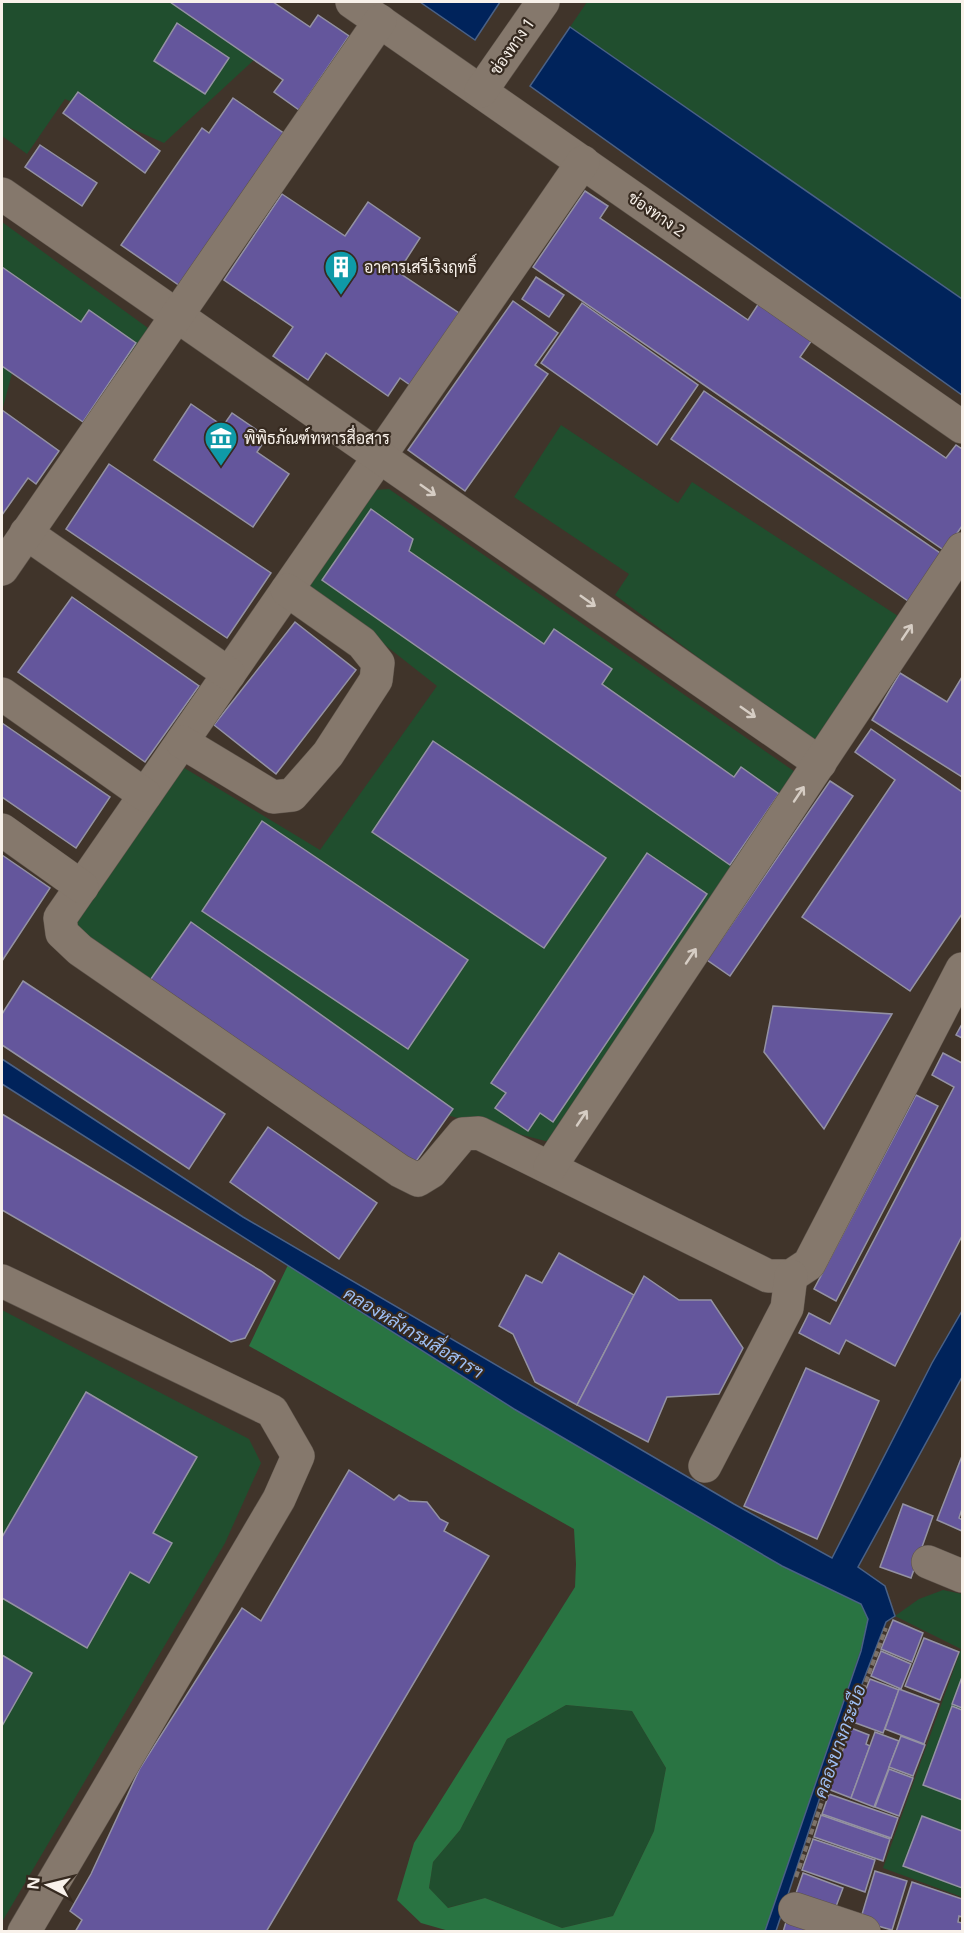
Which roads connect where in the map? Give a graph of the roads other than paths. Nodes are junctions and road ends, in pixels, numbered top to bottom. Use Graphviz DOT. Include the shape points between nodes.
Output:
graph roads {
  1 [pos="352,2"];
  2 [pos="543,2"];
  3 [pos="380,21"];
  4 [pos="481,91"];
  5 [pos="583,162"];
  6 [pos="2,194"];
  7 [pos="176,315"];
  8 [pos="963,426"];
  9 [pos="380,456"];
  10 [pos="26,533"];
  11 [pos="963,549"];
  12 [pos="2,569"];
  13 [pos="287,590"];
  14 [pos="229,674"];
  15 [pos="2,694"];
  16 [pos="182,742"];
  17 [pos="820,763"];
  18 [pos="145,795"];
  19 [pos="2,830"];
  20 [pos="81,887"];
  21 [pos="963,969"];
  22 [pos="550,1167"];
  23 [pos="791,1276"];
  24 [pos="2,1281"];
  25 [pos="705,1466"];
  26 [pos="928,1562"];
  27 [pos="963,1576"];
  28 [pos="795,1893"];
  29 [pos="24,1932"];
  30 [pos="864,1932"];
  1 -- 3 [label="street, ช่องทาง 2"];
  2 -- 4 [label="street, ช่องทาง 1"];
  3 -- 4 [label="street, ช่องทาง 2"];
  3 -- 7 [label="street"];
  4 -- 5 [label="street, ช่องทาง 2"];
  5 -- 8 [label="street, ช่องทาง 2"];
  5 -- 9 [label="street"];
  6 -- 7 [label="street"];
  7 -- 9 [label="street"];
  7 -- 10 [label="street"];
  9 -- 13 [label="street"];
  9 -- 17 [label="street, one-way"];
  10 -- 12 [label="street"];
  10 -- 14 [label="street"];
  17 -- 11 [label="street, one-way"];
  13 -- 14 [label="street"];
  13 -- 16 [label="street" via="362,643 378,663 376,680 328,754 292,795 273,796"];
  14 -- 16 [label="street"];
  15 -- 18 [label="street"];
  16 -- 18 [label="street"];
  22 -- 17 [label="street, one-way"];
  18 -- 20 [label="street"];
  19 -- 20 [label="street"];
  20 -- 22 [label="street" via="60,918 62,933 80,950 400,1171 418,1180 431,1172 463,1134 479,1133"];
  21 -- 23 [label="street" via="809,1264"];
  22 -- 23 [label="street" via="768,1276"];
  23 -- 25 [label="street" via="787,1308"];
  24 -- 29 [label="street" via="272,1411 298,1456 279,1499"];
  26 -- 27 [label="street"];
  28 -- 30 [label="street"];
}
